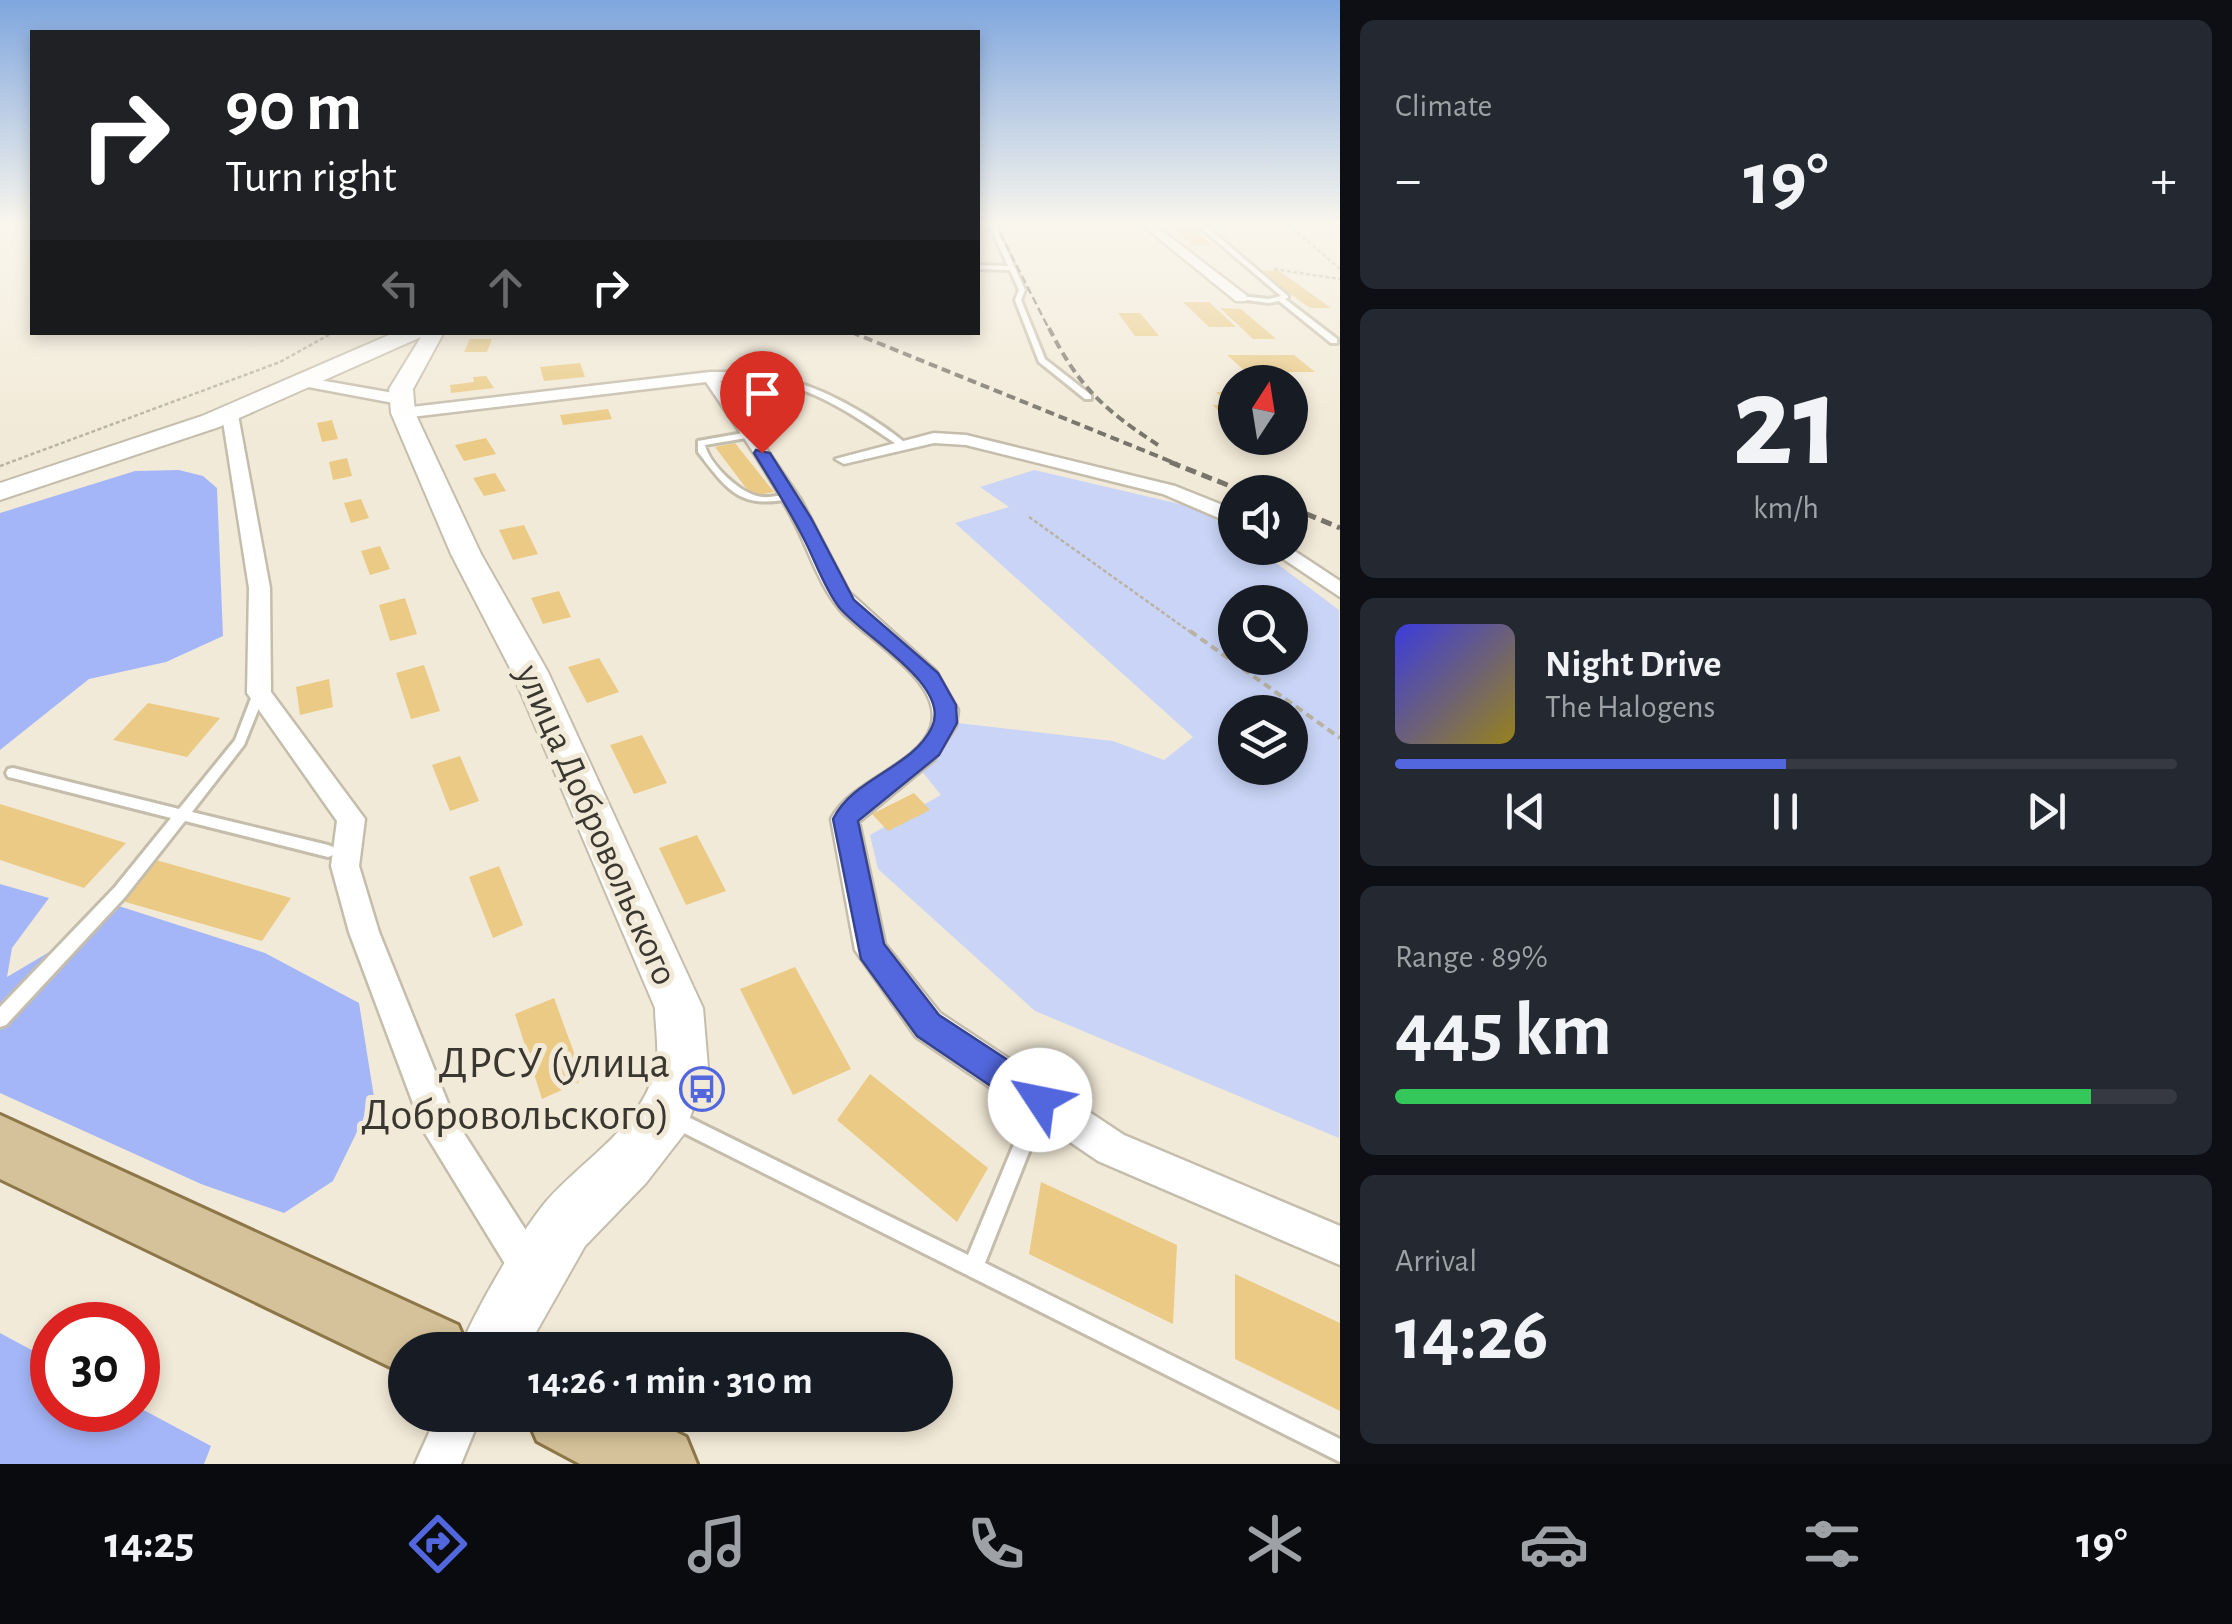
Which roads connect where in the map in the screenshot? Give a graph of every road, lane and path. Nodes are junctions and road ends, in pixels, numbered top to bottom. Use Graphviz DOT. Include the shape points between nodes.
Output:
graph roads {
  1 [pos="1021,292"];
  2 [pos="1234,292"];
  3 [pos="1281,292"];
  4 [pos="1241,298"];
  5 [pos="1282,300"];
  6 [pos="329,335"];
  7 [pos="408,335"];
  8 [pos="432,335"];
  9 [pos="1334,341"];
  10 [pos="720,376"];
  11 [pos="308,384"];
  12 [pos="1088,397"];
  13 [pos="401,406"];
  14 [pos="230,415"];
  15 [pos="750,434"];
  16 [pos="904,444"];
  17 [pos="844,459"];
  18 [pos="0,466"];
  19 [pos="0,492"];
  20 [pos="790,496"];
  21 [pos="1218,508"];
  22 [pos="1029,516"];
  23 [pos="1302,565"];
  24 [pos="1340,591"];
  25 [pos="260,693"];
  26 [pos="1340,738"];
  27 [pos="14,772"];
  28 [pos="182,814"];
  29 [pos="328,851"];
  30 [pos="0,1019"];
  31 [pos="1040,1100"];
  32 [pos="665,1115"];
  33 [pos="0,1146"];
  34 [pos="1340,1246"];
  35 [pos="973,1268"];
  36 [pos="535,1275"];
  37 [pos="394,1332"];
  38 [pos="502,1332"];
  39 [pos="452,1432"];
  40 [pos="596,1432"];
  41 [pos="1340,1451"];
  42 [pos="438,1464"];
  43 [pos="659,1464"];
  1 -- 12 [label="lane" via="1018,300 1042,360"];
  2 -- 4 [label="street"];
  3 -- 5 [label="lane"];
  4 -- 5 [label="lane"];
  5 -- 9 [label="lane"];
  6 -- 18 [label="path" via="280,362"];
  7 -- 11 [label="street"];
  8 -- 13 [label="street" via="407,374"];
  10 -- 13 [label="street"];
  10 -- 15 [label="street"];
  10 -- 16 [label="lane" via="776,375 845,406"];
  11 -- 13 [label="street"];
  11 -- 14 [label="street"];
  13 -- 32 [label="street, улица Добровольского" via="466,554 530,672 679,1008 682,1067"];
  14 -- 19 [label="street"];
  14 -- 25 [label="street" via="258,572 265,650"];
  15 -- 20 [label="street"];
  15 -- 20 [label="lane" via="701,444 702,452 742,498 770,502"];
  16 -- 17 [label="street"];
  16 -- 21 [label="street" via="934,438 986,444"];
  20 -- 31 [label="street" via="846,603 931,678 945,705 946,723 931,748 845,819 871,950 928,1026"];
  22 -- 26 [label="path"];
  23 -- 24 [label="street"];
  25 -- 28 [label="lane" via="240,742"];
  25 -- 36 [label="street" via="351,819 345,866 364,932 441,1130"];
  27 -- 28 [label="lane"];
  28 -- 29 [label="lane"];
  28 -- 30 [label="lane" via="120,892"];
  31 -- 34 [label="street" via="1110,1148"];
  31 -- 35 [label="lane"];
  32 -- 35 [label="lane"];
  32 -- 36 [label="street, улица Добровольского" via="564,1225"];
  33 -- 37 [label="main road"];
  35 -- 41 [label="lane"];
  36 -- 38 [label="street, улица Добровольского"];
  39 -- 42 [label="street"];
  40 -- 43 [label="main road"];
}
